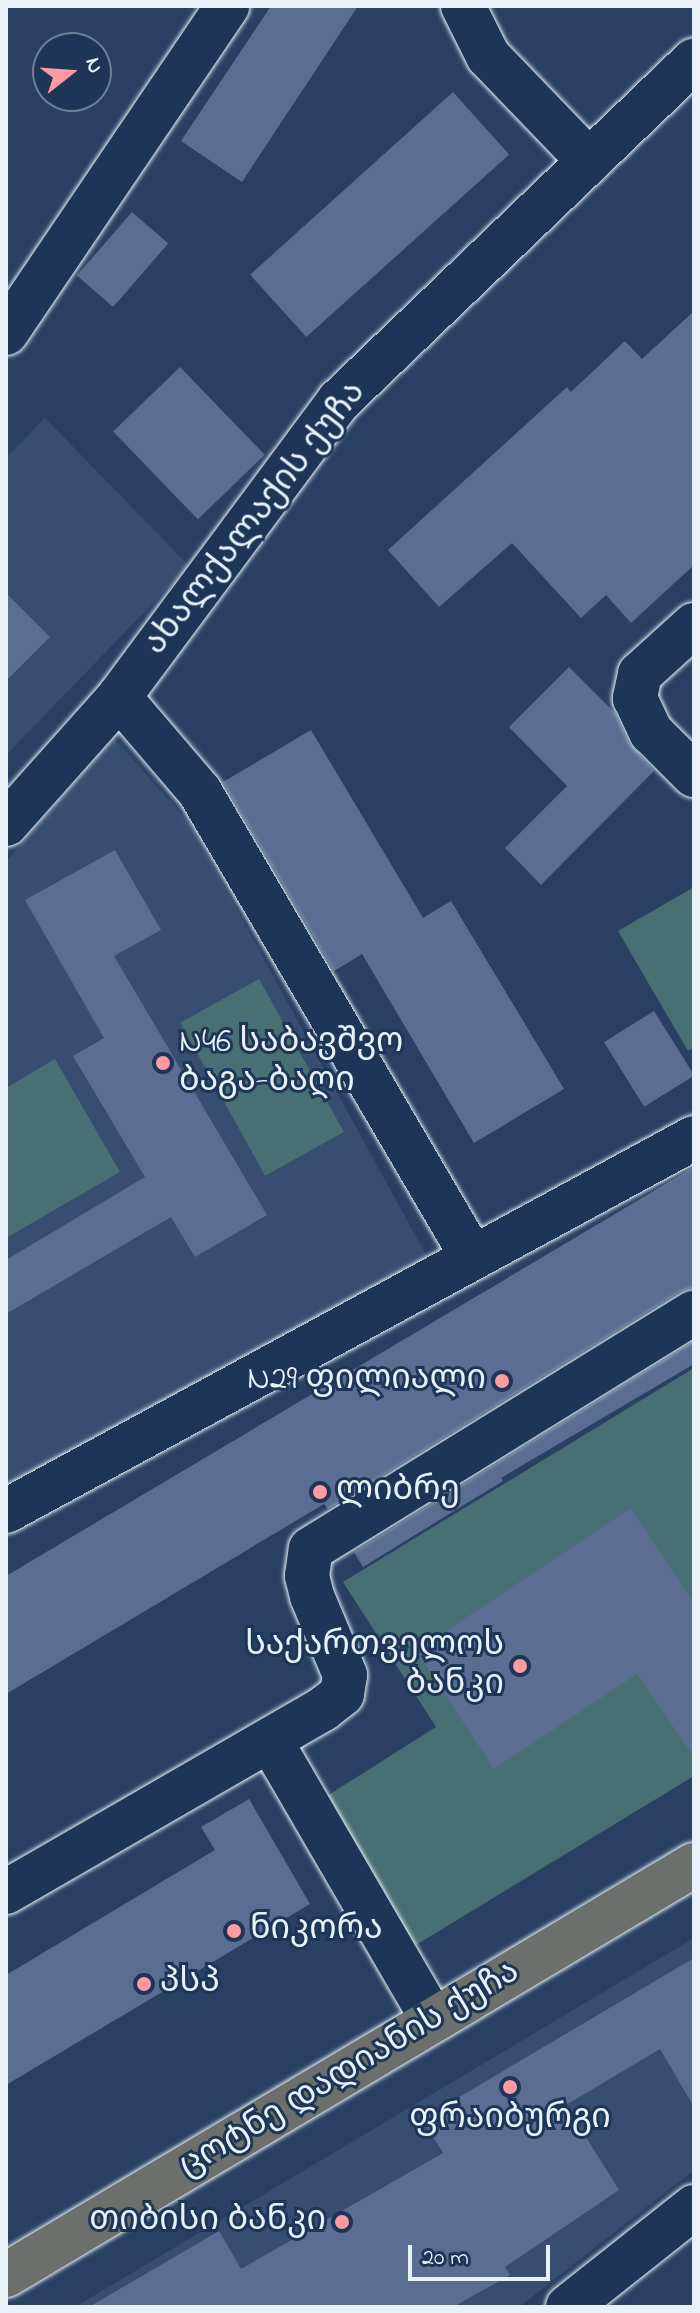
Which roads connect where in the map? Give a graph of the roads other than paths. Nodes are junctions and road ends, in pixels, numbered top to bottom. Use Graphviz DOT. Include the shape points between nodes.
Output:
graph roads {
  1 [pos="227,6"];
  2 [pos="463,6"];
  3 [pos="694,61"];
  4 [pos="589,161"];
  5 [pos="6,333"];
  6 [pos="694,625"];
  7 [pos="119,697"];
  8 [pos="694,775"];
  9 [pos="6,824"];
  10 [pos="694,1138"];
  11 [pos="473,1258"];
  12 [pos="694,1312"];
  13 [pos="6,1511"];
  14 [pos="270,1740"];
  15 [pos="694,1865"];
  16 [pos="6,1892"];
  17 [pos="433,2020"];
  18 [pos="694,2207"];
  19 [pos="6,2275"];
  20 [pos="568,2307"];
  1 -- 5 [label="street"];
  2 -- 4 [label="street" via="488,56"];
  3 -- 4 [label="street, ახალქალაქის ქუჩა"];
  4 -- 7 [label="street, ახალქალაქის ქუჩა" via="339,401"];
  6 -- 8 [label="street" via="640,674 635,698 651,732"];
  7 -- 9 [label="street, ახალქალაქის ქუჩა"];
  7 -- 11 [label="street" via="200,792"];
  10 -- 11 [label="street"];
  11 -- 13 [label="street"];
  12 -- 14 [label="street" via="311,1549 307,1576 345,1675 342,1694"];
  14 -- 16 [label="street"];
  14 -- 17 [label="street"];
  15 -- 17 [label="main road, ცოტნე დადიანის ქუჩა"];
  17 -- 19 [label="main road, ცოტნე დადიანის ქუჩა"];
  18 -- 20 [label="street"];
}
